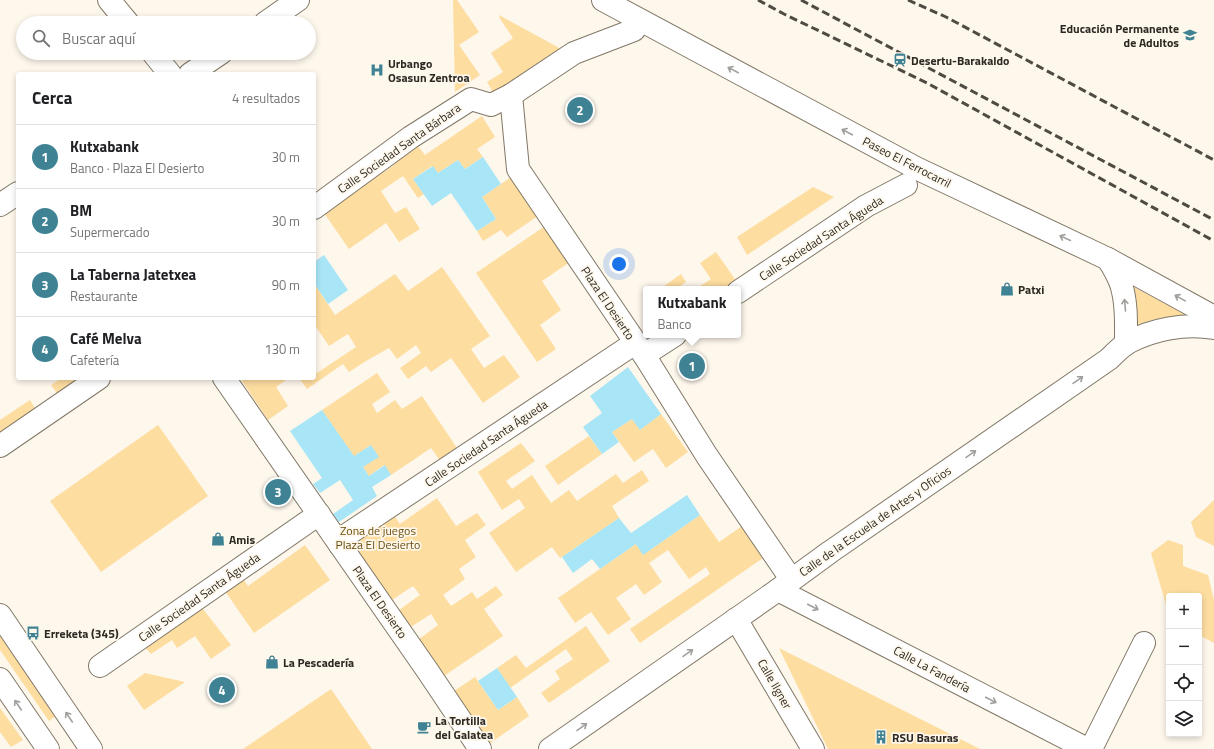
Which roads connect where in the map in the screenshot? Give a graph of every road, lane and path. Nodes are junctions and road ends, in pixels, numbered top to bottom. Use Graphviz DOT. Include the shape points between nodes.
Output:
graph roads {
  1 [pos="109,0"];
  2 [pos="298,0"];
  3 [pos="603,0"];
  4 [pos="122,16"];
  5 [pos="275,16"];
  6 [pos="634,30"];
  7 [pos="159,60"];
  8 [pos="211,60"];
  9 [pos="168,72"];
  10 [pos="193,72"];
  11 [pos="511,95"];
  12 [pos="906,185"];
  13 [pos="16,194"];
  14 [pos="0,205"];
  15 [pos="316,207"];
  16 [pos="1108,259"];
  17 [pos="741,290"];
  18 [pos="1214,317"];
  19 [pos="1214,328"];
  20 [pos="667,338"];
  21 [pos="1126,344"];
  22 [pos="640,349"];
  23 [pos="96,380"];
  24 [pos="225,380"];
  25 [pos="0,446"];
  26 [pos="319,514"];
  27 [pos="340,545"];
  28 [pos="785,584"];
  29 [pos="0,615"];
  30 [pos="736,619"];
  31 [pos="1144,643"];
  32 [pos="100,666"];
  33 [pos="0,679"];
  34 [pos="48,749"];
  35 [pos="91,749"];
  36 [pos="480,749"];
  37 [pos="550,749"];
  38 [pos="813,749"];
  39 [pos="1086,749"];
  40 [pos="1091,749"];
  1 -- 4 [label="street"];
  2 -- 5 [label="street"];
  16 -- 3 [label="street, Paseo El Ferrocarril, one-way" via="916,168"];
  6 -- 11 [label="street, Calle Sociedad Santa Bárbara" via="574,54"];
  7 -- 9 [label="street"];
  8 -- 10 [label="street"];
  11 -- 15 [label="street, Calle Sociedad Santa Bárbara" via="491,105 471,98"];
  11 -- 22 [label="street, Plaza El Desierto" via="518,169"];
  12 -- 17 [label="street, Calle Sociedad Santa Águeda" via="866,206"];
  13 -- 14 [label="street"];
  18 -- 16 [label="street, Paseo El Ferrocarril, one-way"];
  21 -- 16 [label="street, one-way" via="1124,299 1120,283"];
  19 -- 21 [label="street, Calle de la Escuela de Artes y Oficios" via="1172,328 1148,334"];
  20 -- 22 [label="street, Calle Sociedad Santa Águeda"];
  28 -- 21 [label="street, Calle de la Escuela de Artes y Oficios, one-way"];
  22 -- 27 [label="street, Calle Sociedad Santa Águeda" via="345,536"];
  22 -- 28 [label="street, Plaza El Desierto"];
  23 -- 25 [label="street"];
  24 -- 26 [label="street, Plaza El Desierto"];
  26 -- 27 [label="street, Plaza El Desierto"];
  26 -- 32 [label="street, Calle Sociedad Santa Águeda"];
  27 -- 36 [label="street, Plaza El Desierto"];
  28 -- 30 [label="street, Calle de la Escuela de Artes y Oficios"];
  28 -- 39 [label="street, Calle La Fandería, one-way"];
  35 -- 29 [label="street, one-way"];
  37 -- 30 [label="street, Calle de la Escuela de Artes y Oficios, one-way"];
  30 -- 38 [label="street, Calle Ilgner"];
  31 -- 40 [label="street"];
  34 -- 33 [label="street, one-way"];
}
